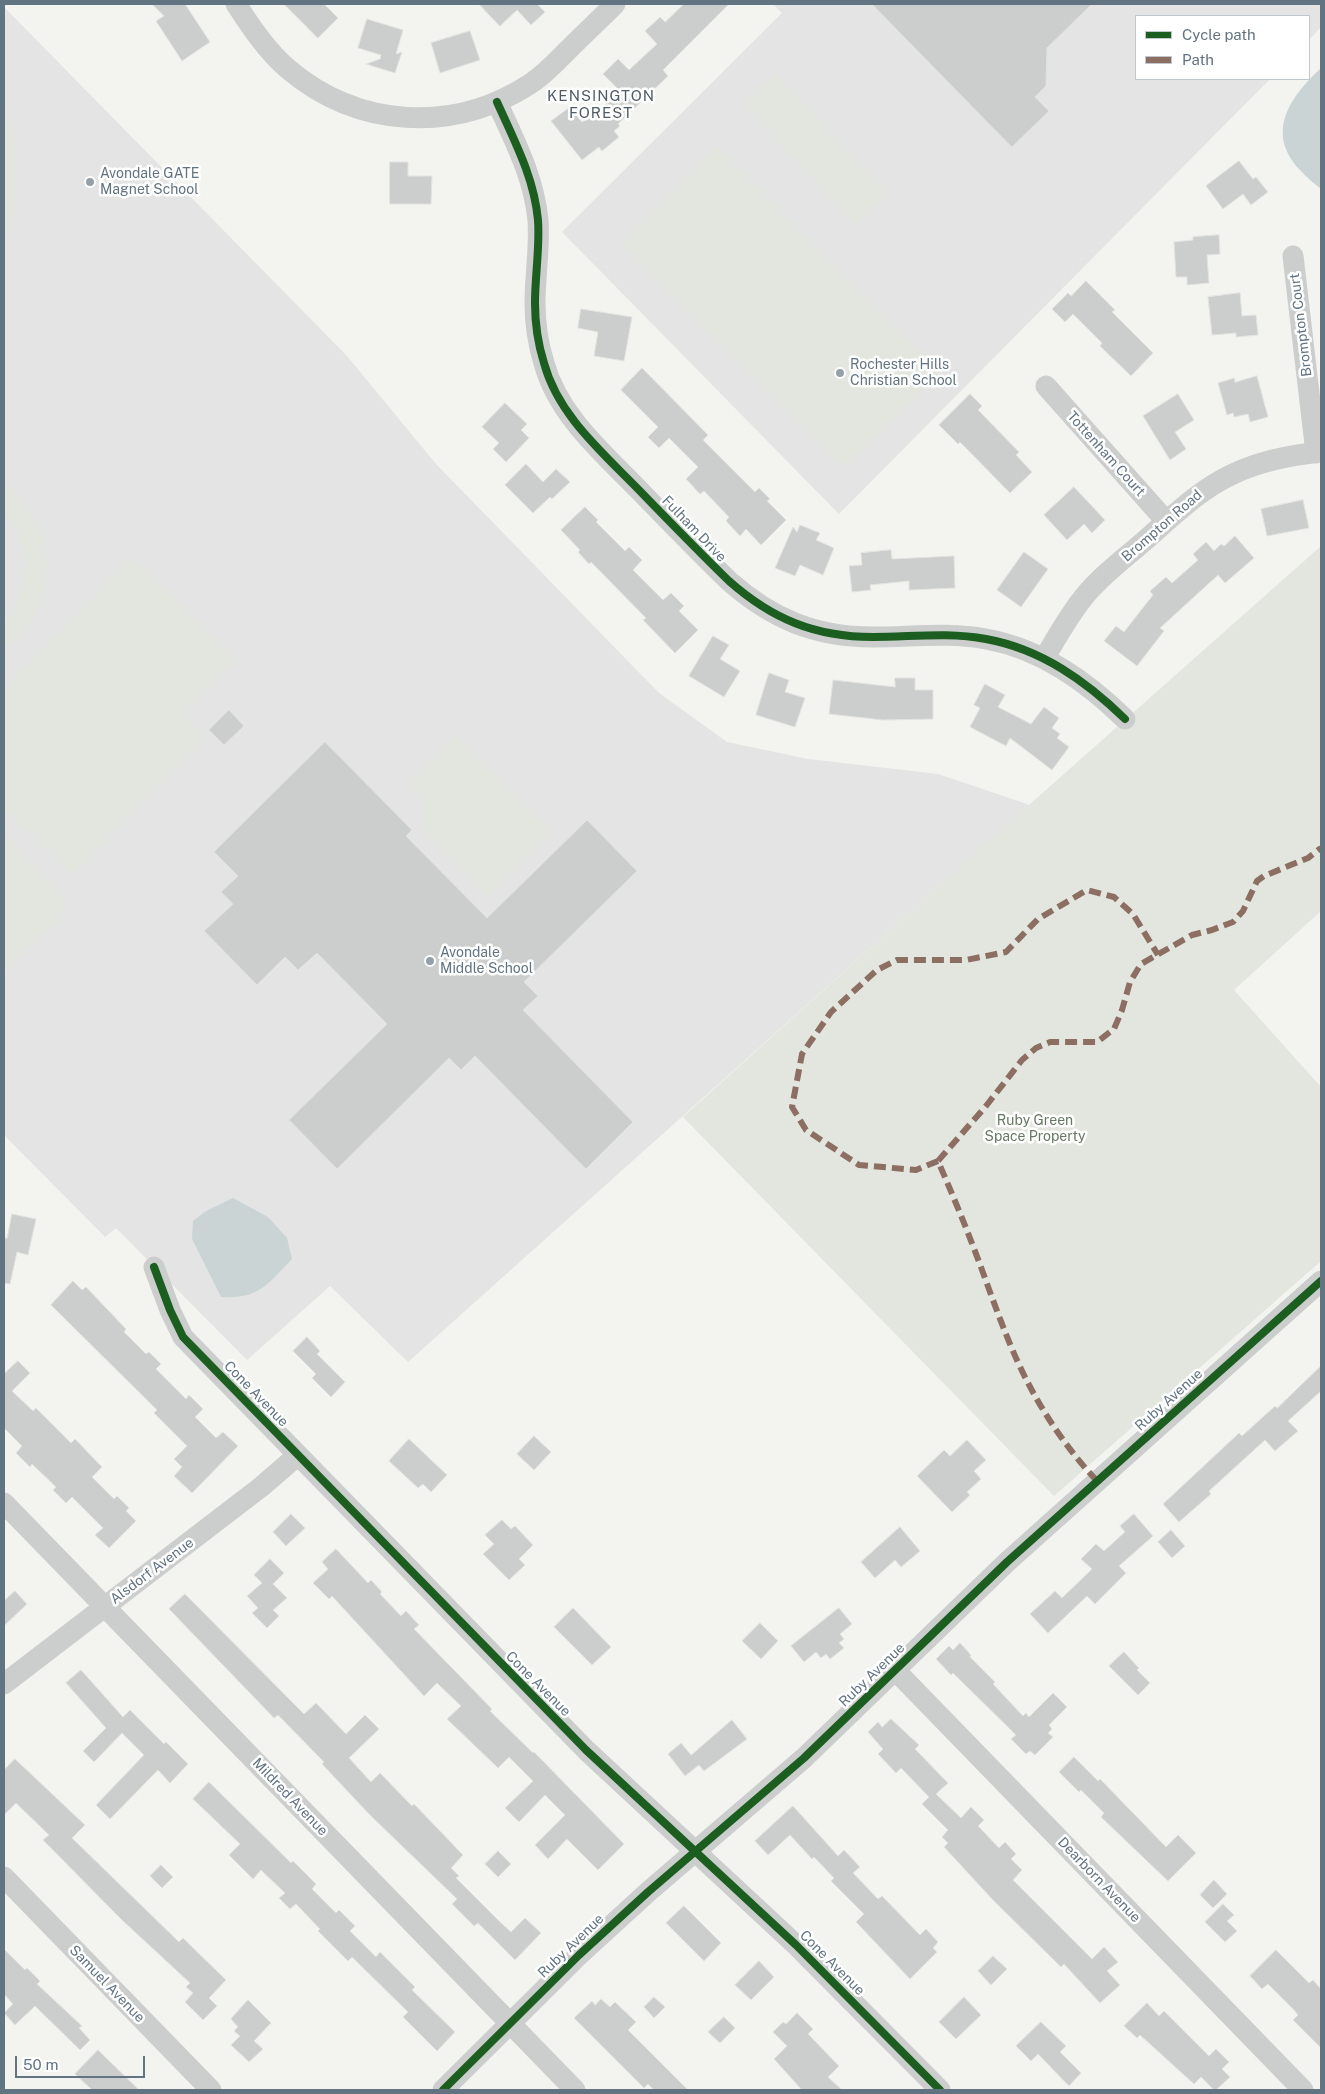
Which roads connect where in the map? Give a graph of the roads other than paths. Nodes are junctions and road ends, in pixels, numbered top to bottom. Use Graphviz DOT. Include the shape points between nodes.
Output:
graph roads {
  1 [pos="236,4"];
  2 [pos="607,7"];
  3 [pos="497,102"];
  4 [pos="1293,256"];
  5 [pos="1046,386"];
  6 [pos="1319,452"];
  7 [pos="1166,521"];
  8 [pos="1044,659"];
  9 [pos="1125,719"];
  10 [pos="154,1268"];
  11 [pos="1321,1281"];
  12 [pos="298,1455"];
  13 [pos="4,1503"];
  14 [pos="105,1606"];
  15 [pos="895,1670"];
  16 [pos="4,1684"];
  17 [pos="697,1851"];
  18 [pos="4,1877"];
  19 [pos="510,2023"];
  20 [pos="211,2090"];
  21 [pos="443,2090"];
  22 [pos="576,2090"];
  23 [pos="940,2090"];
  24 [pos="1303,2090"];
  1 -- 3 [label="street" via="287,69 320,92 351,106 385,115 435,118 478,110"];
  2 -- 3 [label="street" via="532,83"];
  3 -- 8 [label="street, Fulham Drive" via="523,159 534,197 538,220 535,318 551,382 585,434 714,567 761,606 810,629 854,637 967,636 1005,644"];
  4 -- 6 [label="street, Brompton Court"];
  5 -- 7 [label="street, Tottenham Court"];
  6 -- 7 [label="street, Brompton Road" via="1277,459 1234,473 1209,486"];
  7 -- 8 [label="street, Brompton Road" via="1084,597"];
  8 -- 9 [label="street, Fulham Drive" via="1088,685"];
  10 -- 12 [label="street, Cone Avenue" via="184,1337"];
  11 -- 15 [label="street, Ruby Avenue" via="1007,1562"];
  12 -- 14 [label="street, Alsdorf Avenue"];
  12 -- 17 [label="street, Cone Avenue" via="572,1736"];
  13 -- 14 [label="street, Mildred Avenue"];
  14 -- 16 [label="street, Alsdorf Avenue"];
  14 -- 19 [label="street, Mildred Avenue"];
  15 -- 17 [label="street, Ruby Avenue" via="804,1758"];
  15 -- 24 [label="street, Dearborn Avenue"];
  17 -- 19 [label="street, Ruby Avenue" via="648,1892"];
  17 -- 23 [label="street, Cone Avenue" via="824,1972"];
  18 -- 20 [label="street, Samuel Avenue"];
  19 -- 21 [label="street, Ruby Avenue"];
  19 -- 22 [label="street, Mildred Avenue"];
}
